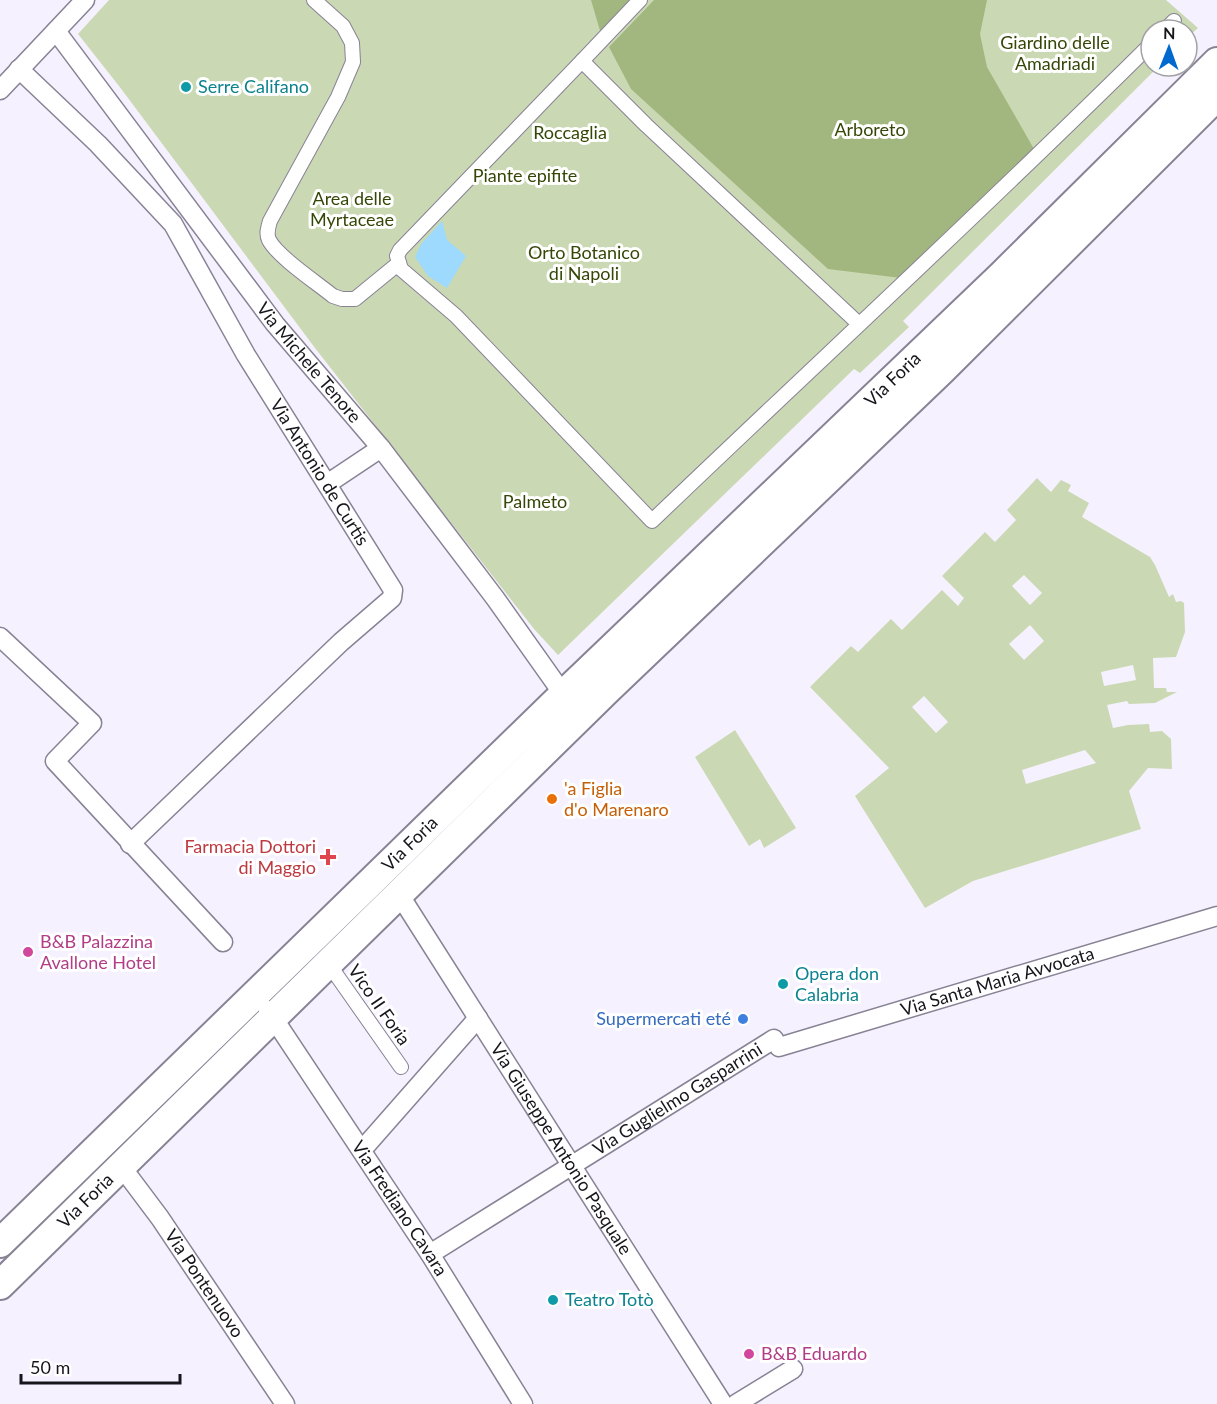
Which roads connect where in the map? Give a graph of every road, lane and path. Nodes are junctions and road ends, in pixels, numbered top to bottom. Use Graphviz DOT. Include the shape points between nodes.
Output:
graph roads {
  1 [pos="85,0"];
  2 [pos="314,0"];
  3 [pos="640,0"];
  4 [pos="56,31"];
  5 [pos="1139,56"];
  6 [pos="582,61"];
  7 [pos="1217,62"];
  8 [pos="19,69"];
  9 [pos="0,90"];
  10 [pos="1217,96"];
  11 [pos="190,209"];
  12 [pos="173,224"];
  13 [pos="399,263"];
  14 [pos="859,324"];
  15 [pos="381,448"];
  16 [pos="327,484"];
  17 [pos="0,637"];
  18 [pos="571,706"];
  19 [pos="130,844"];
  20 [pos="399,894"];
  21 [pos="1217,916"];
  22 [pos="223,942"];
  23 [pos="328,963"];
  24 [pos="265,1006"];
  25 [pos="478,1018"];
  26 [pos="776,1043"];
  27 [pos="401,1067"];
  28 [pos="362,1150"];
  29 [pos="573,1165"];
  30 [pos="121,1166"];
  31 [pos="0,1243"];
  32 [pos="430,1254"];
  33 [pos="0,1285"];
  34 [pos="793,1369"];
  35 [pos="280,1402"];
  36 [pos="522,1404"];
  37 [pos="723,1404"];
  38 [pos="736,1404"];
  1 -- 4 [label="street"];
  2 -- 13 [label="street" via="343,26 351,43 353,62 270,221 268,238 333,296 342,299 355,298"];
  3 -- 6 [label="street"];
  4 -- 8 [label="street"];
  4 -- 11 [label="street, Via Michele Tenore"];
  5 -- 14 [label="street"];
  6 -- 13 [label="street" via="400,249"];
  6 -- 14 [label="street"];
  7 -- 18 [label="main road, Via Foria"];
  8 -- 9 [label="street"];
  8 -- 12 [label="street, Via Antonio de Curtis" via="98,144"];
  10 -- 18 [label="main road, Via Foria" via="942,370"];
  11 -- 12 [label="street"];
  11 -- 15 [label="street, Via Michele Tenore" via="275,324"];
  12 -- 16 [label="street, Via Antonio de Curtis" via="246,355"];
  13 -- 14 [label="street" via="401,269 456,316 652,521"];
  15 -- 16 [label="street"];
  15 -- 18 [label="street, Via Michele Tenore"];
  16 -- 19 [label="street, Via Antonio de Curtis" via="393,590 392,598 340,642"];
  17 -- 19 [label="street" via="92,723 55,761"];
  18 -- 20 [label="main road, Via Foria"];
  18 -- 24 [label="main road, Via Foria"];
  19 -- 22 [label="street"];
  20 -- 23 [label="main road, Via Foria"];
  20 -- 25 [label="street, Via Giuseppe Antonio Pasquale"];
  21 -- 26 [label="street, Via Santa Maria Avvocata"];
  23 -- 24 [label="main road, Via Foria"];
  23 -- 27 [label="street, Vico II Foria"];
  24 -- 28 [label="street, Via Frediano Cavara"];
  24 -- 30 [label="main road, Via Foria"];
  24 -- 31 [label="main road, Via Foria"];
  25 -- 28 [label="street"];
  25 -- 29 [label="street, Via Giuseppe Antonio Pasquale"];
  26 -- 29 [label="street, Via Guglielmo Gasparrini"];
  28 -- 32 [label="street, Via Frediano Cavara"];
  29 -- 32 [label="street, Via Guglielmo Gasparrini"];
  29 -- 37 [label="street, Via Giuseppe Antonio Pasquale"];
  30 -- 33 [label="main road, Via Foria"];
  30 -- 35 [label="street, Via Pontenuovo" via="160,1218"];
  32 -- 36 [label="street, Via Frediano Cavara"];
  34 -- 38 [label="street"];
}
